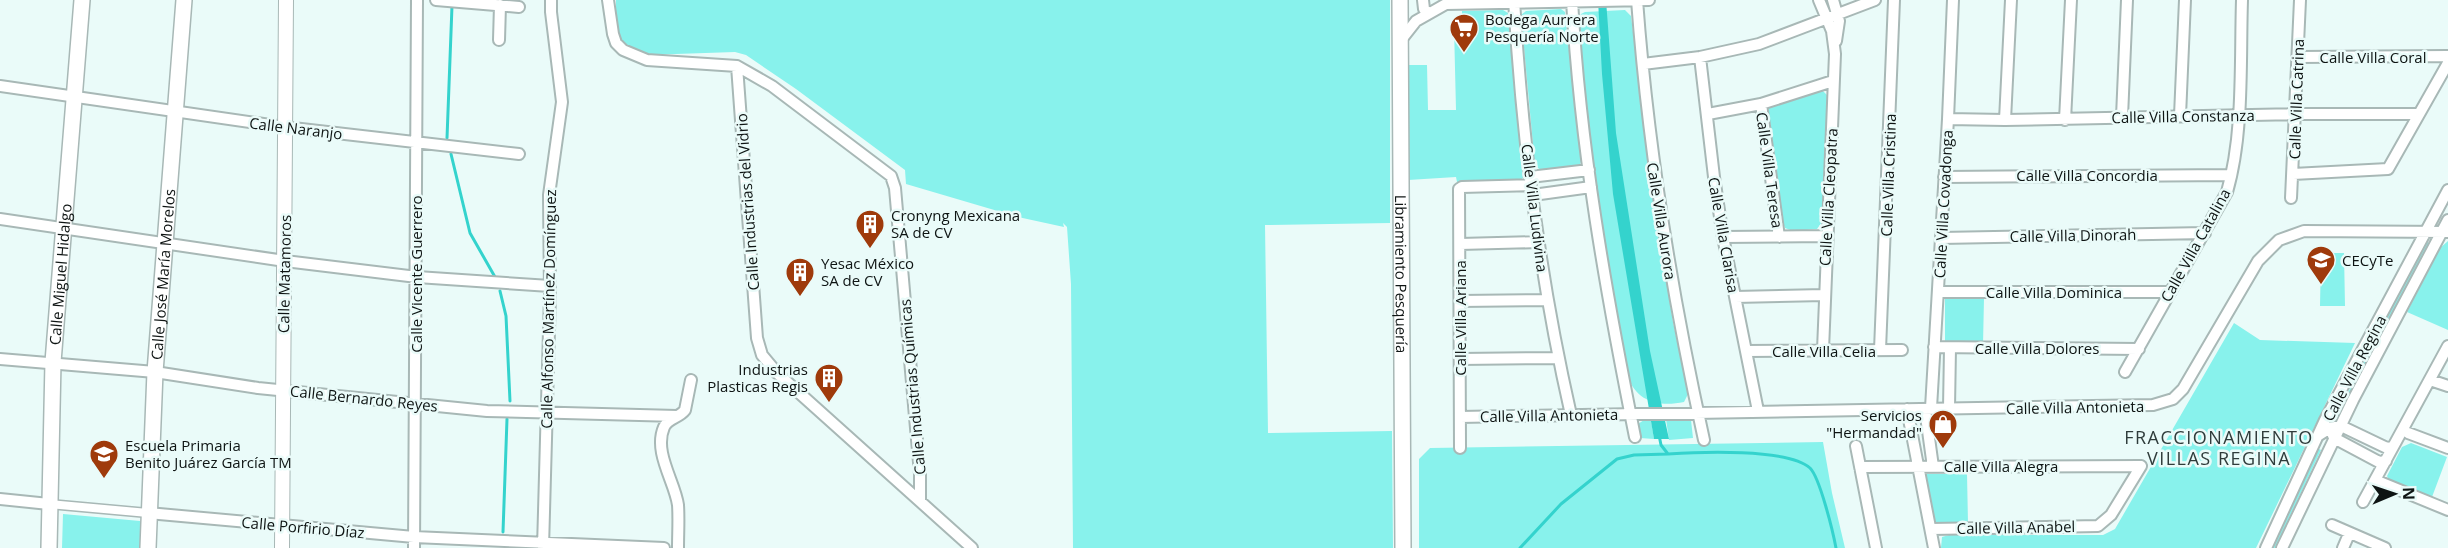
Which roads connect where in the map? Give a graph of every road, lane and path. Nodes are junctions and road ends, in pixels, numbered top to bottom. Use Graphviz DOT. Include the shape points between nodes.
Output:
graph roads {
  1 [pos="82,0"];
  2 [pos="184,0"];
  3 [pos="286,0"];
  4 [pos="417,0"];
  5 [pos="436,0"];
  6 [pos="551,0"];
  7 [pos="608,0"];
  8 [pos="1423,0"];
  9 [pos="1820,0"];
  10 [pos="1833,0"];
  11 [pos="1875,0"];
  12 [pos="1894,0"];
  13 [pos="1953,0"];
  14 [pos="2011,0"];
  15 [pos="2071,0"];
  16 [pos="2127,0"];
  17 [pos="2185,0"];
  18 [pos="2242,0"];
  19 [pos="2300,0"];
  20 [pos="1514,1"];
  21 [pos="1617,1"];
  22 [pos="1638,1"];
  23 [pos="1573,2"];
  24 [pos="1400,3"];
  25 [pos="500,5"];
  26 [pos="519,7"];
  27 [pos="1437,7"];
  28 [pos="1838,14"];
  29 [pos="1827,18"];
  30 [pos="1416,21"];
  31 [pos="500,39"];
  32 [pos="1400,42"];
  33 [pos="1835,45"];
  34 [pos="2448,56"];
  35 [pos="1700,57"];
  36 [pos="2298,57"];
  37 [pos="2448,63"];
  38 [pos="1643,64"];
  39 [pos="737,66"];
  40 [pos="1833,81"];
  41 [pos="0,86"];
  42 [pos="73,95"];
  43 [pos="1761,104"];
  44 [pos="174,112"];
  45 [pos="1708,114"];
  46 [pos="2295,114"];
  47 [pos="2418,114"];
  48 [pos="2180,116"];
  49 [pos="2238,116"];
  50 [pos="2122,117"];
  51 [pos="1948,119"];
  52 [pos="2005,120"];
  53 [pos="2065,120"];
  54 [pos="284,127"];
  55 [pos="416,142"];
  56 [pos="519,153"];
  57 [pos="1589,170"];
  58 [pos="2293,174"];
  59 [pos="2231,175"];
  60 [pos="1944,177"];
  61 [pos="1531,186"];
  62 [pos="1591,187"];
  63 [pos="2448,190"];
  64 [pos="2291,198"];
  65 [pos="0,219"];
  66 [pos="64,227"];
  67 [pos="2437,232"];
  68 [pos="2205,233"];
  69 [pos="1826,236"];
  70 [pos="1723,237"];
  71 [pos="1779,237"];
  72 [pos="1941,238"];
  73 [pos="1539,242"];
  74 [pos="166,243"];
  75 [pos="1460,244"];
  76 [pos="285,261"];
  77 [pos="417,277"];
  78 [pos="550,286"];
  79 [pos="1938,292"];
  80 [pos="2170,292"];
  81 [pos="1824,295"];
  82 [pos="1735,297"];
  83 [pos="1548,300"];
  84 [pos="1460,301"];
  85 [pos="2448,346"];
  86 [pos="1934,347"];
  87 [pos="1950,348"];
  88 [pos="2139,348"];
  89 [pos="1823,350"];
  90 [pos="1880,350"];
  91 [pos="1902,350"];
  92 [pos="1746,351"];
  93 [pos="0,358"];
  94 [pos="1558,358"];
  95 [pos="1460,359"];
  96 [pos="53,362"];
  97 [pos="155,372"];
  98 [pos="2125,372"];
  99 [pos="691,380"];
  100 [pos="2430,380"];
  101 [pos="2448,386"];
  102 [pos="282,390"];
  103 [pos="416,405"];
  104 [pos="1928,408"];
  105 [pos="1949,408"];
  106 [pos="1907,409"];
  107 [pos="1758,411"];
  108 [pos="545,412"];
  109 [pos="1696,412"];
  110 [pos="1631,413"];
  111 [pos="1571,415"];
  112 [pos="2329,415"];
  113 [pos="677,416"];
  114 [pos="1460,417"];
  115 [pos="2345,426"];
  116 [pos="2404,432"];
  117 [pos="2319,435"];
  118 [pos="1635,437"];
  119 [pos="2336,439"];
  120 [pos="1704,440"];
  121 [pos="1856,446"];
  122 [pos="1460,448"];
  123 [pos="2448,448"];
  124 [pos="2382,462"];
  125 [pos="1860,467"];
  126 [pos="1917,467"];
  127 [pos="1933,467"];
  128 [pos="0,500"];
  129 [pos="920,501"];
  130 [pos="2363,502"];
  131 [pos="49,504"];
  132 [pos="2448,510"];
  133 [pos="148,513"];
  134 [pos="2101,524"];
  135 [pos="2332,525"];
  136 [pos="282,526"];
  137 [pos="1931,529"];
  138 [pos="2349,534"];
  139 [pos="957,535"];
  140 [pos="414,542"];
  141 [pos="543,546"];
  142 [pos="49,548"];
  143 [pos="147,548"];
  144 [pos="282,548"];
  145 [pos="664,548"];
  146 [pos="678,548"];
  147 [pos="958,548"];
  148 [pos="972,548"];
  149 [pos="1403,548"];
  150 [pos="1876,548"];
  151 [pos="1934,548"];
  152 [pos="2266,548"];
  153 [pos="2282,548"];
  154 [pos="2343,548"];
  155 [pos="2385,548"];
  1 -- 42 [label="main road, Calle Miguel Hidalgo"];
  2 -- 44 [label="main road, Calle José María Morelos"];
  3 -- 54 [label="street, Calle Matamoros"];
  4 -- 55 [label="street, Calle Vicente Guerrero"];
  5 -- 25 [label="street"];
  6 -- 78 [label="street, Calle Alfonso Martínez Domínguez" via="562,102 549,195"];
  7 -- 39 [label="street" via="616,44 630,54 647,60"];
  8 -- 27 [label="street" via="1424,9"];
  9 -- 29 [label="street, Calle Villa Cleopatra"];
  10 -- 28 [label="street, Calle Villa Cleopatra"];
  11 -- 28 [label="street"];
  12 -- 90 [label="street, Calle Villa Cristina"];
  13 -- 51 [label="street, Calle Villa Covadonga"];
  14 -- 52 [label="street"];
  15 -- 53 [label="street"];
  16 -- 50 [label="street"];
  17 -- 48 [label="street"];
  18 -- 49 [label="street, Calle Villa Catalina"];
  19 -- 36 [label="street, Calle Villa Catrina"];
  20 -- 23 [label="street"];
  20 -- 27 [label="street"];
  20 -- 61 [label="street, Calle Villa Ludivina"];
  21 -- 22 [label="street"];
  21 -- 23 [label="street"];
  22 -- 38 [label="street, Calle Villa Aurora"];
  23 -- 57 [label="street"];
  24 -- 30 [label="street" via="1406,20"];
  24 -- 32 [label="main road, Libramiento Pesquería"];
  25 -- 26 [label="street"];
  25 -- 31 [label="street"];
  27 -- 30 [label="street"];
  28 -- 29 [label="street"];
  28 -- 33 [label="street, Calle Villa Cleopatra"];
  29 -- 33 [label="street, Calle Villa Cleopatra"];
  29 -- 35 [label="street" via="1760,44"];
  30 -- 32 [label="street"];
  32 -- 149 [label="main road, Libramiento Pesquería"];
  33 -- 40 [label="street, Calle Villa Cleopatra"];
  34 -- 36 [label="street, Calle Villa Coral"];
  35 -- 38 [label="street"];
  35 -- 45 [label="street, Calle Villa Clarisa"];
  36 -- 46 [label="street, Calle Villa Catrina"];
  37 -- 47 [label="street"];
  38 -- 109 [label="street, Calle Villa Aurora" via="1652,155"];
  39 -- 129 [label="street, Calle Industrias del Vidrio" via="757,338 762,355"];
  39 -- 129 [label="street, Calle Industrias Químicas" via="772,86 885,170 894,181"];
  40 -- 43 [label="street"];
  40 -- 69 [label="street, Calle Villa Cleopatra"];
  41 -- 42 [label="street, Calle Naranjo"];
  42 -- 44 [label="street, Calle Naranjo"];
  42 -- 66 [label="main road, Calle Miguel Hidalgo"];
  43 -- 45 [label="street"];
  43 -- 71 [label="street, Calle Villa Teresa"];
  44 -- 54 [label="street, Calle Naranjo"];
  44 -- 74 [label="main road, Calle José María Morelos"];
  45 -- 70 [label="street, Calle Villa Clarisa"];
  46 -- 47 [label="street, Calle Villa Constanza"];
  46 -- 49 [label="street, Calle Villa Constanza"];
  46 -- 58 [label="street, Calle Villa Catrina"];
  47 -- 58 [label="street" via="2391,167 2385,171"];
  48 -- 49 [label="street, Calle Villa Constanza"];
  48 -- 50 [label="street, Calle Villa Constanza"];
  49 -- 59 [label="street, Calle Villa Catalina"];
  50 -- 53 [label="street, Calle Villa Constanza"];
  51 -- 52 [label="street, Calle Villa Constanza"];
  51 -- 60 [label="street, Calle Villa Covadonga"];
  52 -- 53 [label="street, Calle Villa Constanza"];
  54 -- 55 [label="street, Calle Naranjo"];
  54 -- 76 [label="street, Calle Matamoros"];
  55 -- 56 [label="street, Calle Naranjo"];
  55 -- 77 [label="street, Calle Vicente Guerrero"];
  57 -- 61 [label="street"];
  57 -- 62 [label="street"];
  58 -- 64 [label="street, Calle Villa Catrina"];
  59 -- 60 [label="street, Calle Villa Concordia"];
  59 -- 68 [label="street, Calle Villa Catalina" via="2227,192"];
  60 -- 72 [label="street, Calle Villa Covadonga"];
  61 -- 62 [label="street"];
  61 -- 73 [label="street, Calle Villa Ludivina"];
  61 -- 75 [label="street, Calle Villa Ariana" via="1460,188"];
  62 -- 110 [label="street"];
  63 -- 67 [label="street, Calle Villa Regina"];
  65 -- 66 [label="street"];
  66 -- 74 [label="street"];
  66 -- 96 [label="main road, Calle Miguel Hidalgo"];
  67 -- 105 [label="street, Calle Villa Antonieta" via="2304,231 2279,240 2258,261 2187,383 2168,401 2145,406"];
  67 -- 112 [label="street, Calle Villa Regina"];
  67 -- 115 [label="street, Calle Villa Regina"];
  68 -- 72 [label="street, Calle Villa Dinorah"];
  68 -- 80 [label="street, Calle Villa Catalina"];
  69 -- 71 [label="street"];
  69 -- 81 [label="street, Calle Villa Cleopatra"];
  70 -- 71 [label="street"];
  70 -- 82 [label="street, Calle Villa Clarisa"];
  72 -- 79 [label="street, Calle Villa Covadonga"];
  73 -- 75 [label="street"];
  73 -- 83 [label="street, Calle Villa Ludivina"];
  74 -- 76 [label="street"];
  74 -- 97 [label="main road, Calle José María Morelos"];
  75 -- 84 [label="street, Calle Villa Ariana"];
  76 -- 77 [label="street"];
  76 -- 102 [label="street, Calle Matamoros"];
  77 -- 78 [label="street"];
  77 -- 103 [label="street, Calle Vicente Guerrero"];
  78 -- 108 [label="street, Calle Alfonso Martínez Domínguez"];
  79 -- 80 [label="street, Calle Villa Dominica"];
  79 -- 86 [label="street, Calle Villa Covadonga"];
  80 -- 88 [label="street, Calle Villa Catalina"];
  81 -- 82 [label="street"];
  81 -- 89 [label="street, Calle Villa Cleopatra"];
  82 -- 92 [label="street, Calle Villa Clarisa"];
  83 -- 84 [label="street"];
  83 -- 94 [label="street, Calle Villa Ludivina"];
  84 -- 95 [label="street, Calle Villa Ariana"];
  85 -- 100 [label="street"];
  86 -- 87 [label="street, Calle Villa Dolores"];
  86 -- 104 [label="street, Calle Villa Covadonga"];
  87 -- 88 [label="street, Calle Villa Dolores"];
  87 -- 105 [label="street"];
  88 -- 98 [label="street, Calle Villa Catalina"];
  89 -- 90 [label="street, Calle Villa Celia"];
  89 -- 92 [label="street, Calle Villa Celia"];
  90 -- 91 [label="street, Calle Villa Celia"];
  92 -- 107 [label="street, Calle Villa Clarisa"];
  93 -- 96 [label="street, Calle Bernardo Reyes"];
  94 -- 95 [label="street"];
  94 -- 111 [label="street, Calle Villa Ludivina"];
  95 -- 114 [label="street, Calle Villa Ariana"];
  96 -- 97 [label="street, Calle Bernardo Reyes"];
  96 -- 131 [label="main road, Calle Miguel Hidalgo"];
  97 -- 102 [label="street, Calle Bernardo Reyes"];
  97 -- 133 [label="main road, Calle José María Morelos"];
  99 -- 113 [label="street" via="688,403 683,414"];
  100 -- 101 [label="street"];
  100 -- 116 [label="street"];
  102 -- 103 [label="street, Calle Bernardo Reyes"];
  102 -- 136 [label="street, Calle Matamoros"];
  103 -- 108 [label="street, Calle Bernardo Reyes"];
  103 -- 140 [label="street, Calle Vicente Guerrero"];
  104 -- 105 [label="street, Calle Villa Antonieta"];
  104 -- 106 [label="street, Calle Villa Antonieta"];
  104 -- 127 [label="street, Calle Villa Covadonga"];
  106 -- 107 [label="street, Calle Villa Antonieta"];
  106 -- 126 [label="street"];
  107 -- 109 [label="street, Calle Villa Antonieta"];
  108 -- 113 [label="street, Calle Bernardo Reyes"];
  108 -- 141 [label="street, Calle Alfonso Martínez Domínguez"];
  109 -- 110 [label="street, Calle Villa Antonieta"];
  109 -- 120 [label="street, Calle Villa Aurora"];
  110 -- 111 [label="street, Calle Villa Antonieta"];
  110 -- 118 [label="street"];
  111 -- 114 [label="street, Calle Villa Antonieta"];
  112 -- 117 [label="street, Calle Villa Regina"];
  112 -- 119 [label="street"];
  113 -- 146 [label="street" via="664,426 662,452 678,506"];
  114 -- 122 [label="street, Calle Villa Ariana"];
  115 -- 119 [label="street"];
  115 -- 119 [label="street, Calle Villa Regina" via="2343,435"];
  115 -- 124 [label="street"];
  116 -- 123 [label="street"];
  116 -- 124 [label="street"];
  117 -- 119 [label="street"];
  117 -- 152 [label="street, Calle Villa Regina"];
  119 -- 124 [label="street"];
  119 -- 153 [label="street, Calle Villa Regina"];
  121 -- 125 [label="street"];
  124 -- 130 [label="street"];
  124 -- 132 [label="street"];
  125 -- 126 [label="street, Calle Villa Alegra"];
  125 -- 150 [label="street"];
  126 -- 127 [label="street, Calle Villa Alegra"];
  126 -- 137 [label="street"];
  127 -- 134 [label="street, Calle Villa Alegra" via="2138,468 2111,515"];
  128 -- 131 [label="street"];
  129 -- 139 [label="street"];
  131 -- 133 [label="street, Calle Porfirio Díaz"];
  131 -- 142 [label="main road, Calle Miguel Hidalgo"];
  133 -- 136 [label="street, Calle Porfirio Díaz"];
  133 -- 143 [label="main road, Calle José María Morelos"];
  134 -- 137 [label="street, Calle Villa Anabel"];
  135 -- 138 [label="street"];
  136 -- 140 [label="street, Calle Porfirio Díaz"];
  136 -- 144 [label="street, Calle Matamoros"];
  137 -- 151 [label="street"];
  138 -- 154 [label="street"];
  138 -- 155 [label="street"];
  139 -- 147 [label="street"];
  139 -- 148 [label="street"];
  140 -- 141 [label="street, Calle Porfirio Díaz"];
  141 -- 145 [label="street, Calle Porfirio Díaz"];
}
